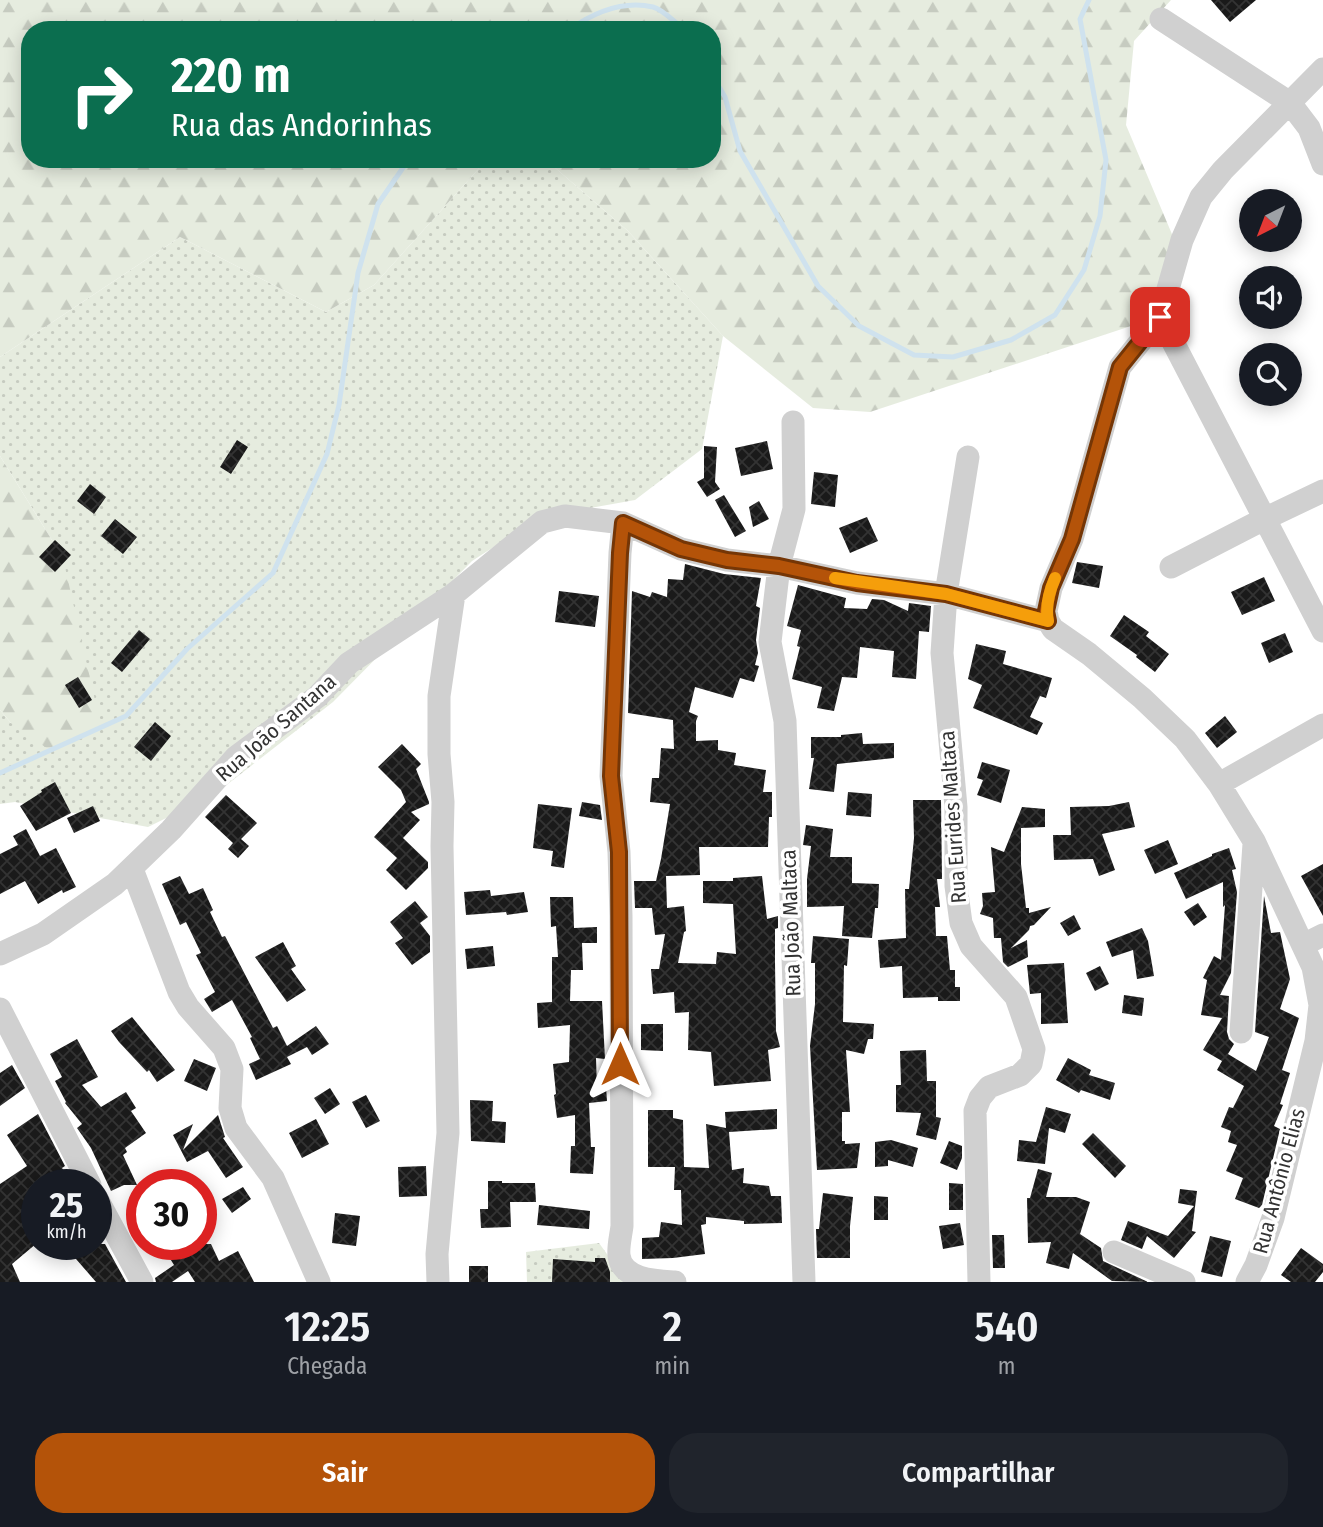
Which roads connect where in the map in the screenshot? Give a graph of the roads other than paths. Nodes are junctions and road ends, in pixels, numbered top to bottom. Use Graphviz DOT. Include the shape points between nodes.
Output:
graph roads {
  1 [pos="1161,19"];
  2 [pos="1323,69"];
  3 [pos="1290,103"];
  4 [pos="1323,164"];
  5 [pos="1160,317"];
  6 [pos="793,422"];
  7 [pos="968,457"];
  8 [pos="1323,491"];
  9 [pos="1266,517"];
  10 [pos="623,523"];
  11 [pos="779,566"];
  12 [pos="1171,567"];
  13 [pos="454,594"];
  14 [pos="946,594"];
  15 [pos="1048,621"];
  16 [pos="1323,631"];
  17 [pos="1323,725"];
  18 [pos="1219,784"];
  19 [pos="1254,841"];
  20 [pos="132,869"];
  21 [pos="1313,940"];
  22 [pos="0,954"];
  23 [pos="0,1009"];
  24 [pos="1241,1032"];
  25 [pos="82,1169"];
  26 [pos="112,1227"];
  27 [pos="1114,1252"];
  28 [pos="625,1275"];
  29 [pos="142,1282"];
  30 [pos="318,1282"];
  31 [pos="439,1282"];
  32 [pos="676,1282"];
  33 [pos="804,1282"];
  34 [pos="977,1282"];
  35 [pos="999,1282"];
  36 [pos="1184,1282"];
  37 [pos="1247,1282"];
  1 -- 3 [label="street"];
  2 -- 3 [label="street"];
  3 -- 4 [label="street" via="1309,128"];
  3 -- 5 [label="street" via="1201,197 1182,240"];
  5 -- 9 [label="street"];
  5 -- 15 [label="street" via="1120,367 1072,539 1051,588"];
  6 -- 11 [label="street, Rua João Maltaca" via="794,509"];
  7 -- 14 [label="street, Rua Eurides Maltaca"];
  8 -- 9 [label="street"];
  9 -- 12 [label="street"];
  9 -- 16 [label="street"];
  10 -- 11 [label="street" via="681,549"];
  10 -- 13 [label="street, Rua João Santana" via="565,516 542,522"];
  10 -- 28 [label="street" via="611,776 621,916 619,1257"];
  11 -- 14 [label="street" via="857,583"];
  11 -- 33 [label="street, Rua João Maltaca" via="770,642 786,721"];
  13 -- 20 [label="street, Rua João Santana" via="349,663 317,697 236,757"];
  13 -- 31 [label="street" via="439,696 448,1133 437,1254"];
  14 -- 15 [label="street"];
  14 -- 34 [label="street, Rua Eurides Maltaca" via="942,653 961,923 971,946 1016,996 1034,1049 1031,1064 1020,1075 989,1087 975,1111"];
  15 -- 18 [label="street, Rua Antônio Elias" via="1185,738"];
  17 -- 18 [label="street"];
  18 -- 19 [label="street, Rua Antônio Elias"];
  19 -- 21 [label="street, Rua Antônio Elias"];
  19 -- 24 [label="street"];
  20 -- 22 [label="street, Rua João Santana" via="43,934"];
  20 -- 30 [label="street" via="179,992 224,1048 232,1069 230,1108 236,1128 274,1178"];
  21 -- 37 [label="street, Rua Antônio Elias" via="1320,1005 1316,1041 1273,1218"];
  23 -- 25 [label="street"];
  26 -- 29 [label="street"];
  27 -- 36 [label="street"];
  28 -- 32 [label="street"];
  34 -- 35 [label="street"];
}
